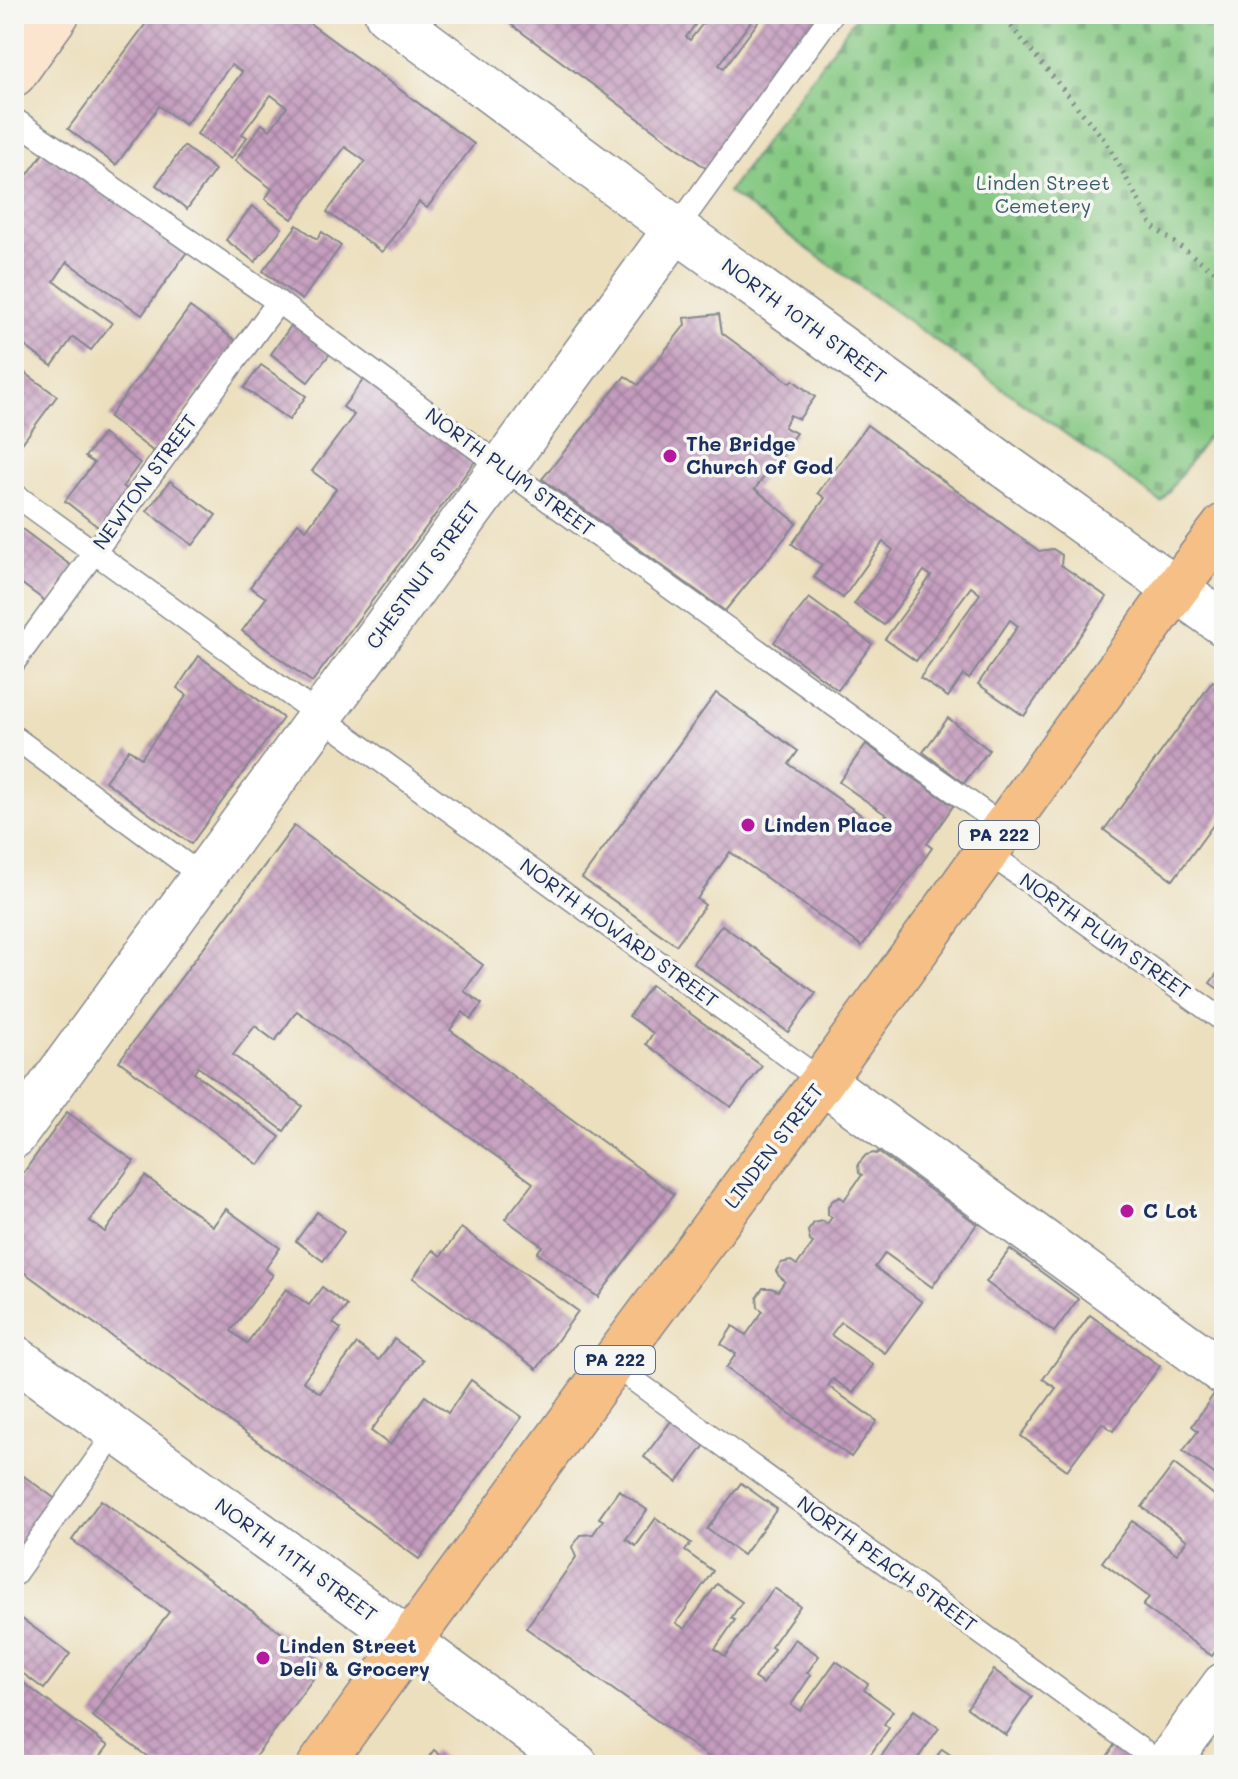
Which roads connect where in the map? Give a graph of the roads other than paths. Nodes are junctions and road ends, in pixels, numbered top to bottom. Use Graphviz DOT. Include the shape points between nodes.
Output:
graph roads {
  1 [pos="57,14"];
  2 [pos="387,14"];
  3 [pos="832,14"];
  4 [pos="14,74"];
  5 [pos="14,119"];
  6 [pos="676,229"];
  7 [pos="278,302"];
  8 [pos="502,467"];
  9 [pos="14,494"];
  10 [pos="1224,526"];
  11 [pos="94,552"];
  12 [pos="1176,589"];
  13 [pos="1224,624"];
  14 [pos="14,662"];
  15 [pos="320,716"];
  16 [pos="14,737"];
  17 [pos="996,839"];
  18 [pos="203,877"];
  19 [pos="1224,1021"];
  20 [pos="822,1081"];
  21 [pos="14,1136"];
  22 [pos="14,1357"];
  23 [pos="612,1364"];
  24 [pos="1224,1373"];
  25 [pos="117,1431"];
  26 [pos="14,1575"];
  27 [pos="410,1642"];
  28 [pos="1224,1685"];
  29 [pos="320,1765"];
  30 [pos="576,1765"];
  31 [pos="1164,1765"];
  1 -- 4 [label="street"];
  2 -- 6 [label="street, NORTH 10TH STREET"];
  3 -- 6 [label="lane, CHESTNUT STREET"];
  5 -- 7 [label="lane, NORTH PLUM STREET"];
  6 -- 8 [label="street, CHESTNUT STREET"];
  6 -- 12 [label="street, NORTH 10TH STREET"];
  7 -- 8 [label="lane, NORTH PLUM STREET"];
  7 -- 11 [label="lane, NEWTON STREET"];
  8 -- 15 [label="street, CHESTNUT STREET"];
  8 -- 17 [label="lane, NORTH PLUM STREET"];
  9 -- 11 [label="lane, NORTH HOWARD STREET"];
  10 -- 12 [label="main road, LINDEN STREET / PA 222"];
  11 -- 14 [label="lane, NEWTON STREET"];
  11 -- 15 [label="lane, NORTH HOWARD STREET"];
  12 -- 13 [label="street, NORTH 10TH STREET"];
  12 -- 17 [label="main road, LINDEN STREET / PA 222"];
  15 -- 18 [label="street, CHESTNUT STREET"];
  15 -- 20 [label="lane, NORTH HOWARD STREET"];
  16 -- 18 [label="lane"];
  17 -- 19 [label="lane, NORTH PLUM STREET"];
  17 -- 20 [label="main road, LINDEN STREET / PA 222"];
  18 -- 21 [label="street, CHESTNUT STREET"];
  20 -- 23 [label="main road, LINDEN STREET / PA 222"];
  20 -- 24 [label="street, NORTH HOWARD STREET"];
  22 -- 25 [label="street, NORTH 11TH STREET"];
  23 -- 27 [label="main road, LINDEN STREET / PA 222"];
  23 -- 31 [label="lane, NORTH PEACH STREET"];
  25 -- 26 [label="lane"];
  25 -- 27 [label="street, NORTH 11TH STREET"];
  27 -- 29 [label="main road, LINDEN STREET / PA 222"];
  27 -- 30 [label="street, NORTH 11TH STREET"];
  28 -- 31 [label="street"];
}
